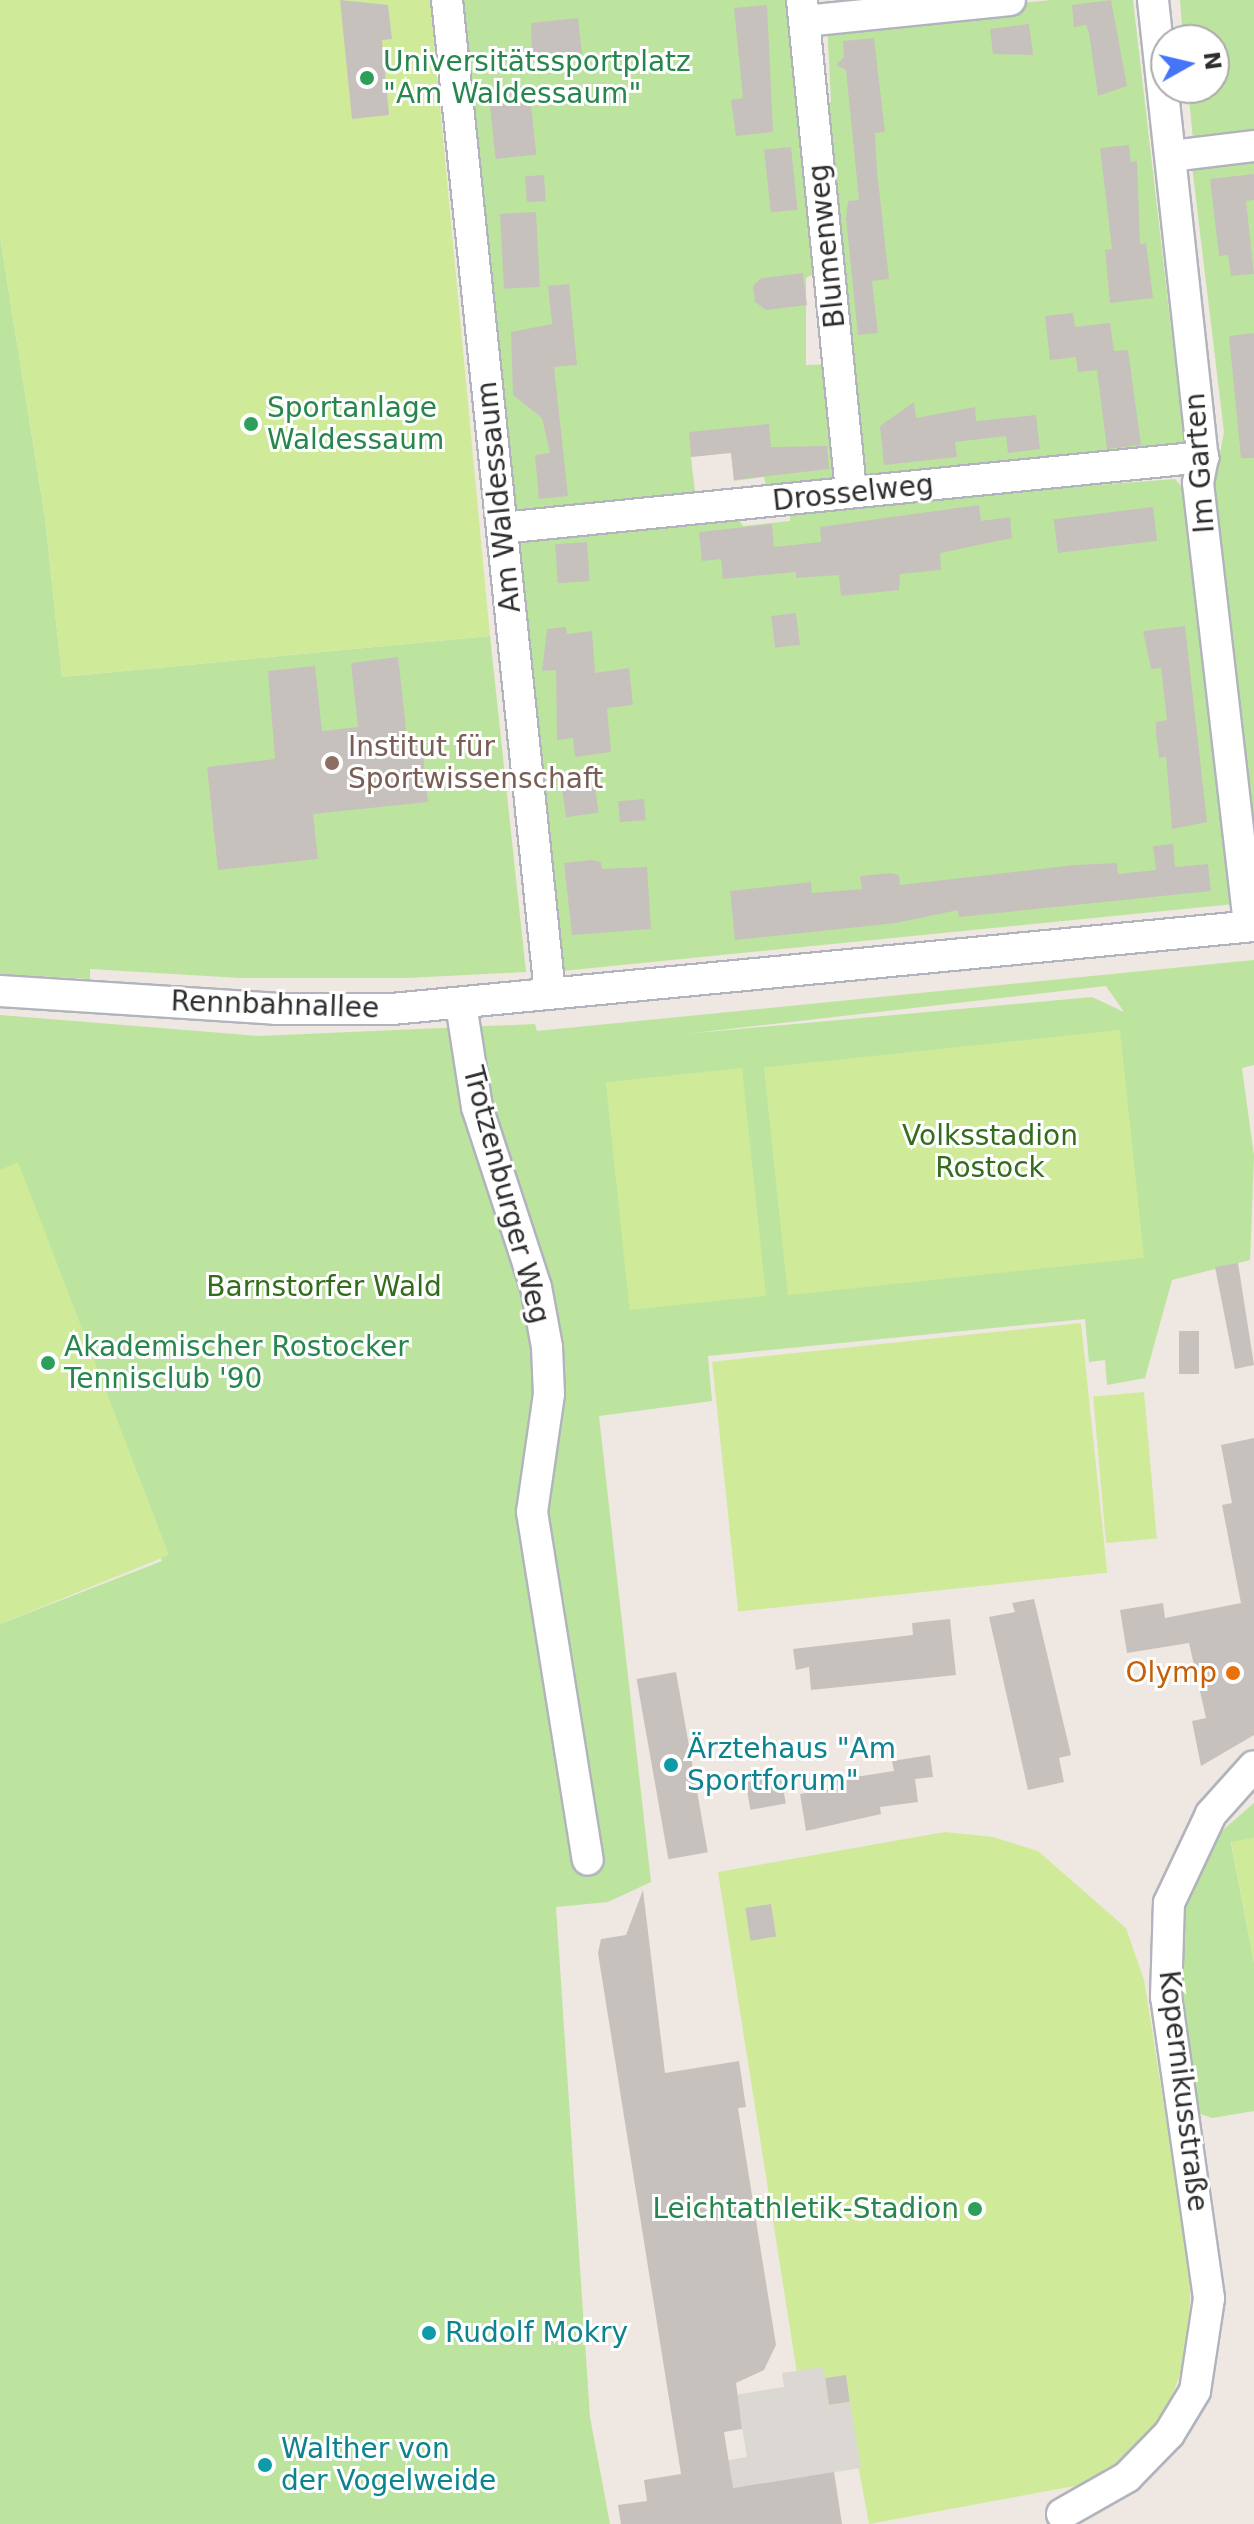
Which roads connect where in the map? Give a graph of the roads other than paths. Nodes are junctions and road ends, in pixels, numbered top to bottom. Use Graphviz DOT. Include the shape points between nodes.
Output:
graph roads {
  1 [pos="447,0"];
  2 [pos="1010,0"];
  3 [pos="1153,0"];
  4 [pos="804,10"];
  5 [pos="1254,146"];
  6 [pos="1171,156"];
  7 [pos="1203,457"];
  8 [pos="851,492"];
  9 [pos="502,528"];
  10 [pos="1252,926"];
  11 [pos="549,987"];
  12 [pos="0,991"];
  13 [pos="461,1004"];
  14 [pos="1254,1766"];
  15 [pos="588,1860"];
  16 [pos="1062,2514"];
  1 -- 9 [label="street, Am Waldessaum"];
  2 -- 4 [label="street"];
  3 -- 6 [label="street, Im Garten"];
  4 -- 8 [label="street, Blumenweg"];
  5 -- 6 [label="street"];
  6 -- 7 [label="street, Im Garten"];
  7 -- 8 [label="street, Drosselweg"];
  7 -- 10 [label="street, Im Garten" via="1198,483"];
  8 -- 9 [label="street, Drosselweg"];
  9 -- 11 [label="street, Am Waldessaum"];
  10 -- 11 [label="street"];
  11 -- 13 [label="street, Rennbahnallee"];
  12 -- 13 [label="street, Rennbahnallee" via="275,1009"];
  13 -- 15 [label="street, Trotzenburger Weg" via="477,1107 536,1287 547,1347 549,1394 532,1512"];
  14 -- 16 [label="street, Kopernikusstraße" via="1211,1814 1169,1903 1166,1997 1209,2298 1195,2391 1169,2434 1127,2477"];
}
